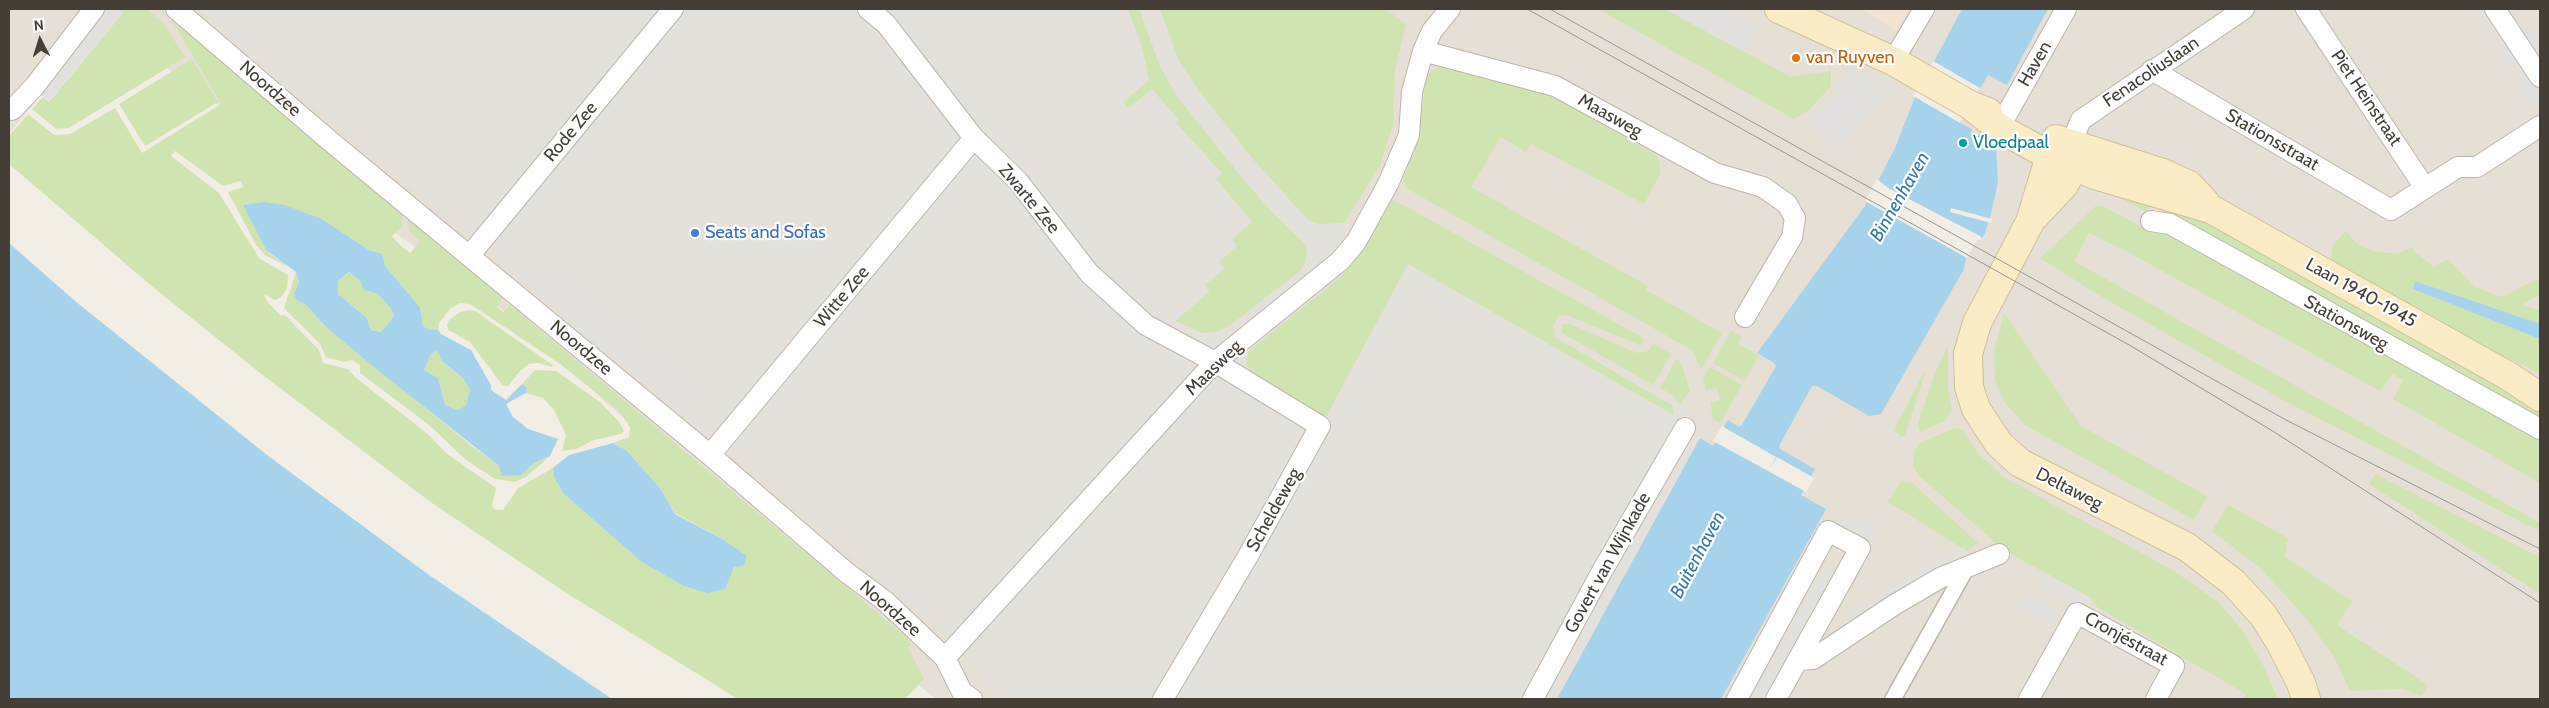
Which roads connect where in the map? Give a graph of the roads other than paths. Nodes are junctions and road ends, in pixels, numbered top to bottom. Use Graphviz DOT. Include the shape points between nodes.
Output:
graph roads {
  1 [pos="94,9"];
  2 [pos="673,9"];
  3 [pos="868,9"];
  4 [pos="1431,9"];
  5 [pos="1450,9"];
  6 [pos="1779,9"];
  7 [pos="1924,9"];
  8 [pos="2066,9"];
  9 [pos="2244,9"];
  10 [pos="2306,9"];
  11 [pos="2495,9"];
  12 [pos="187,12"];
  13 [pos="1432,31"];
  14 [pos="1423,51"];
  15 [pos="1893,61"];
  16 [pos="2152,70"];
  17 [pos="2540,78"];
  18 [pos="10,109"];
  19 [pos="2001,123"];
  20 [pos="2540,126"];
  21 [pos="974,138"];
  22 [pos="2065,155"];
  23 [pos="2425,188"];
  24 [pos="2151,220"];
  25 [pos="470,255"];
  26 [pos="1745,317"];
  27 [pos="1215,362"];
  28 [pos="2510,377"];
  29 [pos="2540,383"];
  30 [pos="2540,398"];
  31 [pos="1685,428"];
  32 [pos="2540,429"];
  33 [pos="710,455"];
  34 [pos="1999,554"];
  35 [pos="1967,567"];
  36 [pos="945,658"];
  37 [pos="1798,660"];
  38 [pos="972,699"];
  39 [pos="1163,699"];
  40 [pos="1533,699"];
  41 [pos="1736,699"];
  42 [pos="1776,699"];
  43 [pos="1893,699"];
  44 [pos="2029,699"];
  45 [pos="2156,699"];
  46 [pos="2306,699"];
  1 -- 18 [label="street" via="34,87"];
  2 -- 25 [label="street, Rode Zee"];
  3 -- 21 [label="street, Zwarte Zee" via="886,24"];
  4 -- 13 [label="street, Maasweg"];
  5 -- 13 [label="street, Maasweg"];
  6 -- 15 [label="main road, Laan 1940-1945"];
  7 -- 15 [label="street"];
  8 -- 19 [label="street, Haven"];
  9 -- 16 [label="street, Fenacoliuslaan"];
  10 -- 23 [label="street, Piet Heinstraat"];
  11 -- 17 [label="street"];
  12 -- 25 [label="street, Noordzee" via="330,141"];
  13 -- 14 [label="street, Maasweg"];
  14 -- 26 [label="street, Maasweg" via="1555,86 1715,173 1763,187 1787,204 1795,218 1792,237"];
  14 -- 27 [label="street, Maasweg" via="1412,92 1409,135 1388,184 1356,242 1340,261"];
  15 -- 19 [label="main road, Laan 1940-1945"];
  16 -- 22 [label="street, Fenacoliuslaan" via="2081,120"];
  16 -- 23 [label="street, Stationsstraat" via="2392,210"];
  19 -- 22 [label="main road, Laan 1940-1945"];
  20 -- 23 [label="street" via="2477,166 2458,166"];
  21 -- 27 [label="street, Zwarte Zee" via="1018,180 1089,273 1146,325"];
  21 -- 33 [label="street, Witte Zee"];
  22 -- 28 [label="main road, Laan 1940-1945" via="2163,173 2189,185 2212,209"];
  22 -- 46 [label="main road, Deltaweg" via="2064,185 2030,222 1986,302 1972,338 1968,354 1969,387 1978,414 1999,444 2020,463 2187,548 2234,583 2263,615 2280,642"];
  24 -- 32 [label="street, Stationsweg" via="2170,224"];
  25 -- 33 [label="street, Noordzee"];
  27 -- 36 [label="street, Maasweg"];
  27 -- 39 [label="street, Scheldeweg" via="1320,426 1243,565"];
  28 -- 29 [label="main road, Laan 1940-1945"];
  28 -- 30 [label="main road, Laan 1940-1945"];
  31 -- 40 [label="street, Govert van Wijnkade"];
  33 -- 36 [label="street, Noordzee" via="846,572 886,601"];
  34 -- 35 [label="street"];
  35 -- 37 [label="street" via="1940,578 1894,605 1813,659"];
  35 -- 43 [label="street"];
  36 -- 38 [label="street, Noordzee" via="962,692"];
  37 -- 41 [label="street" via="1860,548 1828,531"];
  37 -- 42 [label="street"];
  44 -- 45 [label="street, Cronjéstraat" via="2077,613 2174,666"];
}
